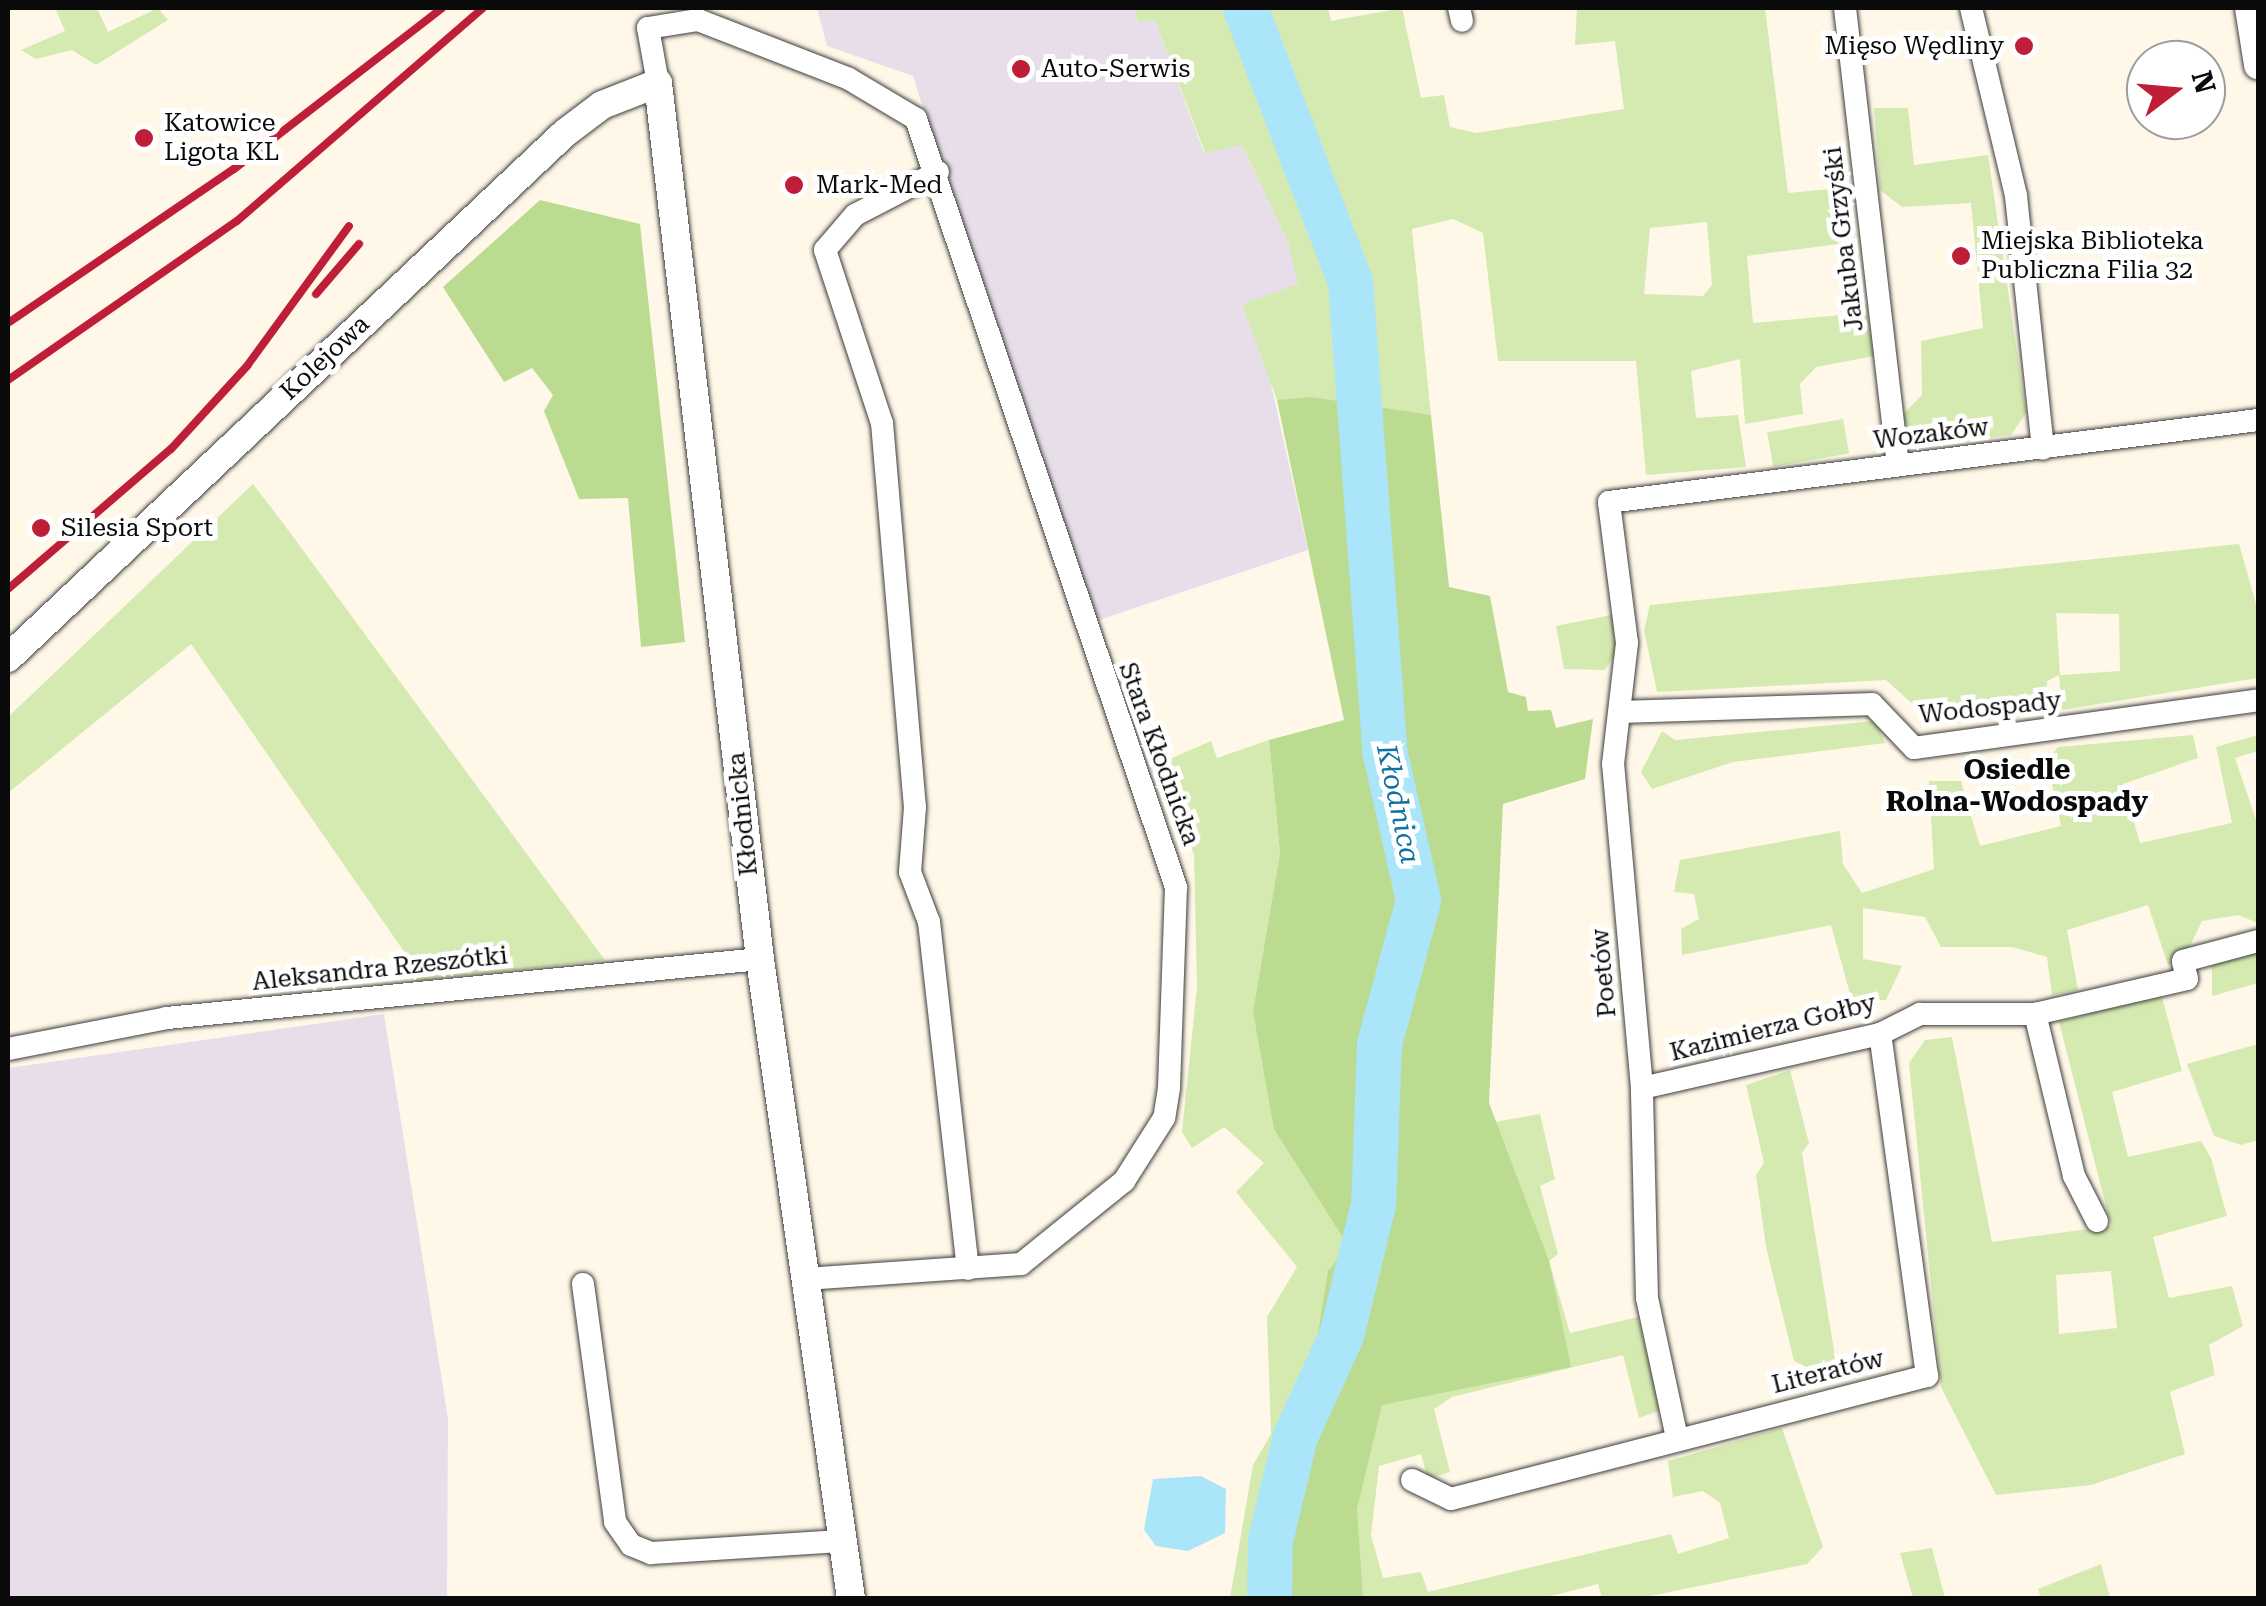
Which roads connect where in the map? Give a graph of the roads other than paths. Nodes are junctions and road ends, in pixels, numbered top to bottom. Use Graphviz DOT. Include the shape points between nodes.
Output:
graph roads {
  1 [pos="1846,8"];
  2 [pos="1972,8"];
  3 [pos="2248,8"];
  4 [pos="648,28"];
  5 [pos="2258,65"];
  6 [pos="658,83"];
  7 [pos="938,172"];
  8 [pos="2258,420"];
  9 [pos="2043,448"];
  10 [pos="1898,464"];
  11 [pos="1609,502"];
  12 [pos="8,658"];
  13 [pos="2258,700"];
  14 [pos="1624,712"];
  15 [pos="2258,942"];
  16 [pos="760,959"];
  17 [pos="2036,1014"];
  18 [pos="1880,1034"];
  19 [pos="8,1048"];
  20 [pos="1642,1088"];
  21 [pos="2097,1221"];
  22 [pos="968,1269"];
  23 [pos="806,1279"];
  24 [pos="582,1284"];
  25 [pos="1677,1438"];
  26 [pos="1412,1480"];
  27 [pos="842,1541"];
  28 [pos="851,1598"];
  1 -- 10 [label="street, Jakuba Grzyśki"];
  2 -- 9 [label="street" via="2016,196"];
  3 -- 5 [label="street"];
  4 -- 6 [label="street, Kłodnicka"];
  4 -- 7 [label="street, Stara Kłodnicka" via="715,23 849,79 916,119"];
  6 -- 12 [label="street, Kolejowa" via="602,105 565,133"];
  6 -- 16 [label="street, Kłodnicka"];
  7 -- 22 [label="street" via="856,215 825,250 882,423 915,808 908,855 929,922"];
  7 -- 22 [label="street, Stara Kłodnicka" via="1041,501 1170,862 1177,928 1169,1088 1152,1143 1124,1181 1030,1260"];
  8 -- 9 [label="street, Wozaków"];
  9 -- 10 [label="street, Wozaków"];
  10 -- 11 [label="street, Wozaków"];
  11 -- 14 [label="street, Poetów" via="1627,643"];
  13 -- 14 [label="street, Wodospady" via="1914,748 1872,704"];
  14 -- 20 [label="street, Poetów" via="1612,764"];
  15 -- 17 [label="street, Kazimierza Gołby" via="2183,961 2187,979"];
  16 -- 19 [label="street, Aleksandra Rzeszótki" via="167,1018"];
  16 -- 23 [label="street, Kłodnicka"];
  17 -- 18 [label="street, Kazimierza Gołby" via="1920,1014"];
  17 -- 21 [label="street" via="2074,1176"];
  18 -- 20 [label="street, Kazimierza Gołby"];
  18 -- 25 [label="street, Literatów" via="1927,1376"];
  20 -- 25 [label="street, Poetów" via="1647,1298"];
  22 -- 23 [label="street, Stara Kłodnicka"];
  23 -- 27 [label="street, Kłodnicka"];
  24 -- 27 [label="street" via="615,1522 632,1545 651,1553"];
  25 -- 26 [label="street, Literatów" via="1451,1500"];
  27 -- 28 [label="street, Kłodnicka"];
}
